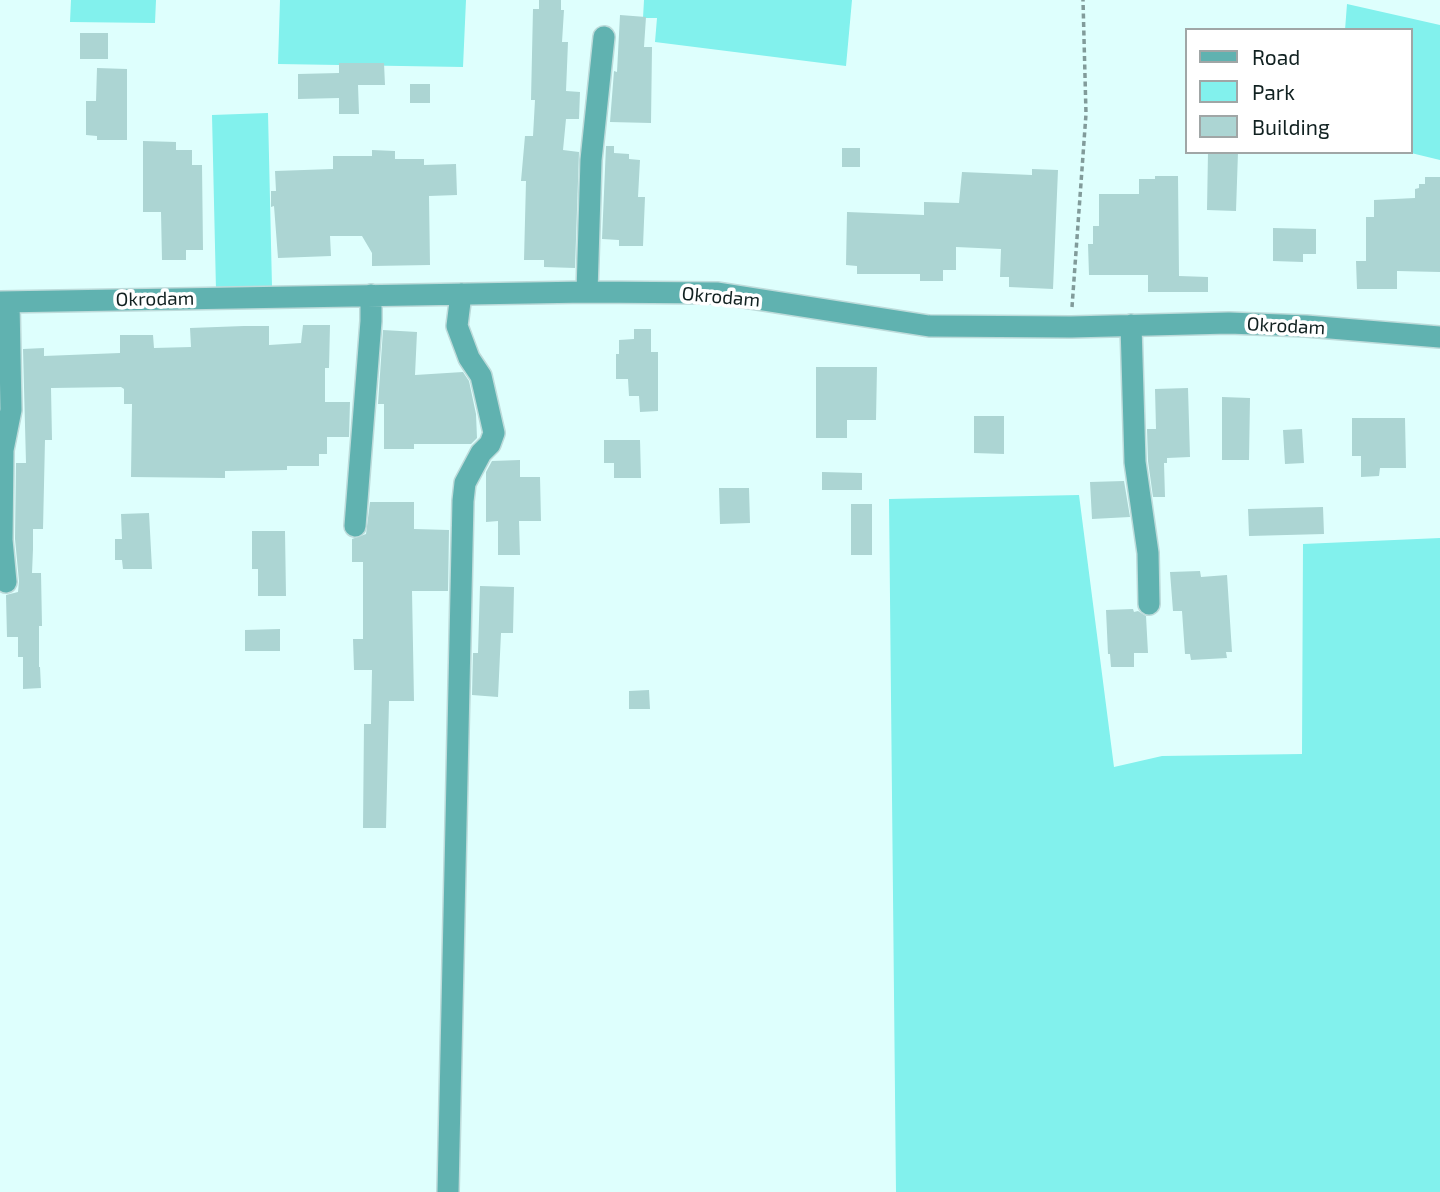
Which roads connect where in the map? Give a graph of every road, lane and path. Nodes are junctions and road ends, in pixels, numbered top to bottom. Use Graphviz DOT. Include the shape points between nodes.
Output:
graph roads {
  1 [pos="1083,0"];
  2 [pos="604,37"];
  3 [pos="587,292"];
  4 [pos="461,294"];
  5 [pos="371,295"];
  6 [pos="4,302"];
  7 [pos="1131,326"];
  8 [pos="1071,327"];
  9 [pos="1440,337"];
  10 [pos="355,526"];
  11 [pos="6,582"];
  12 [pos="1149,604"];
  13 [pos="448,1192"];
  1 -- 8 [label="path" via="1086,114"];
  2 -- 3 [label="street" via="591,160"];
  3 -- 4 [label="street, Okrodam"];
  3 -- 8 [label="street, Okrodam" via="718,293 929,326"];
  4 -- 5 [label="street, Okrodam"];
  4 -- 13 [label="street" via="457,326 481,376 494,433 465,483 463,500"];
  5 -- 6 [label="street, Okrodam"];
  5 -- 10 [label="street"];
  6 -- 11 [label="street" via="11,410 3,450"];
  7 -- 8 [label="street, Okrodam"];
  7 -- 9 [label="street, Okrodam" via="1267,325"];
  7 -- 12 [label="street" via="1135,462 1148,553"];
}
